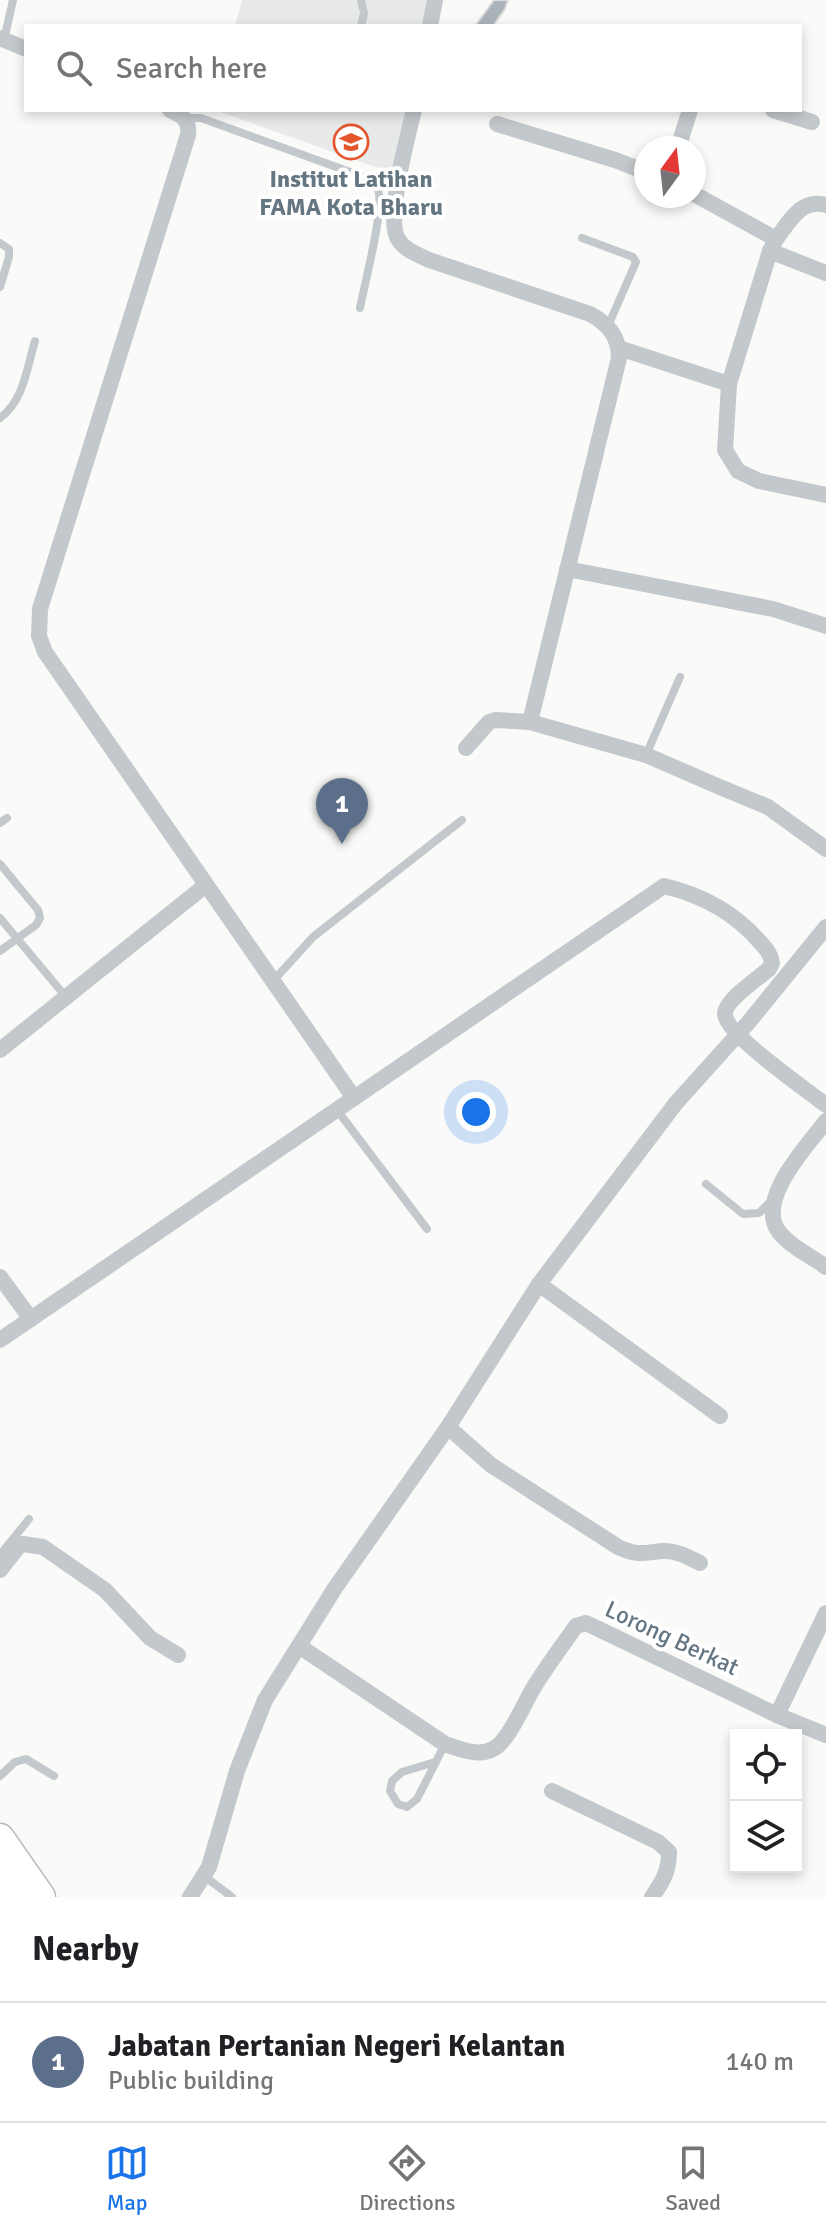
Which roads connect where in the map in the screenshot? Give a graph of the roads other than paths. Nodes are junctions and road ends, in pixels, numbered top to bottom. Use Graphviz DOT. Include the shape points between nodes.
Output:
graph roads {
  1 [pos="13,0"];
  2 [pos="361,0"];
  3 [pos="435,0"];
  4 [pos="361,24"];
  5 [pos="430,24"];
  6 [pos="2,39"];
  7 [pos="24,48"];
  8 [pos="414,112"];
  9 [pos="689,112"];
  10 [pos="780,112"];
  11 [pos="177,114"];
  12 [pos="812,122"];
  13 [pos="497,124"];
  14 [pos="682,136"];
  15 [pos="634,167"];
  16 [pos="706,202"];
  17 [pos="826,205"];
  18 [pos="582,238"];
  19 [pos="0,243"];
  20 [pos="773,245"];
  21 [pos="826,273"];
  22 [pos="0,287"];
  23 [pos="360,308"];
  24 [pos="608,326"];
  25 [pos="35,341"];
  26 [pos="619,348"];
  27 [pos="729,384"];
  28 [pos="0,418"];
  29 [pos="826,495"];
  30 [pos="567,569"];
  31 [pos="826,626"];
  32 [pos="680,677"];
  33 [pos="530,722"];
  34 [pos="466,748"];
  35 [pos="646,755"];
  36 [pos="462,820"];
  37 [pos="826,849"];
  38 [pos="0,864"];
  39 [pos="206,885"];
  40 [pos="0,918"];
  41 [pos="826,927"];
  42 [pos="19,939"];
  43 [pos="0,951"];
  44 [pos="273,981"];
  45 [pos="66,997"];
  46 [pos="737,1035"];
  47 [pos="0,1050"];
  48 [pos="354,1098"];
  49 [pos="826,1105"];
  50 [pos="336,1110"];
  51 [pos="826,1121"];
  52 [pos="706,1184"];
  53 [pos="775,1197"];
  54 [pos="427,1229"];
  55 [pos="826,1267"];
  56 [pos="0,1277"];
  57 [pos="539,1284"];
  58 [pos="31,1319"];
  59 [pos="0,1340"];
  60 [pos="720,1416"];
  61 [pos="448,1427"];
  62 [pos="29,1519"];
  63 [pos="0,1555"];
  64 [pos="700,1563"];
  65 [pos="0,1570"];
  66 [pos="825,1619"];
  67 [pos="299,1646"];
  68 [pos="178,1655"];
  69 [pos="777,1715"];
  70 [pos="826,1735"];
  71 [pos="445,1744"];
  72 [pos="435,1762"];
  73 [pos="0,1776"];
  74 [pos="54,1776"];
  75 [pos="552,1791"];
  76 [pos="0,1838"];
  77 [pos="0,1874"];
  78 [pos="204,1876"];
  79 [pos="15,1897"];
  80 [pos="41,1897"];
  81 [pos="190,1897"];
  82 [pos="232,1897"];
  83 [pos="652,1897"];
  1 -- 6 [label="lane"];
  2 -- 4 [label="lane"];
  3 -- 5 [label="street"];
  6 -- 7 [label="street"];
  8 -- 24 [label="street" via="394,206 398,239 429,260 590,314"];
  9 -- 14 [label="street"];
  10 -- 12 [label="street"];
  11 -- 23 [label="lane" via="201,118 374,184 379,209"];
  11 -- 39 [label="street" via="188,123 188,135 38,622 45,652"];
  13 -- 15 [label="street"];
  16 -- 20 [label="street"];
  17 -- 20 [label="street" via="803,207"];
  18 -- 24 [label="lane" via="636,262"];
  19 -- 22 [label="lane" via="9,249 9,257"];
  20 -- 21 [label="street"];
  20 -- 27 [label="street"];
  24 -- 26 [label="street"];
  25 -- 28 [label="lane" via="23,385"];
  26 -- 27 [label="street"];
  26 -- 30 [label="street"];
  27 -- 29 [label="street" via="725,450 738,471 759,481"];
  30 -- 31 [label="street" via="773,609"];
  30 -- 33 [label="street"];
  32 -- 35 [label="lane"];
  33 -- 34 [label="street" via="489,722"];
  33 -- 35 [label="street"];
  35 -- 37 [label="street" via="768,807"];
  36 -- 44 [label="lane" via="313,937"];
  38 -- 42 [label="lane" via="40,914 36,925"];
  39 -- 44 [label="street"];
  39 -- 45 [label="street"];
  40 -- 42 [label="lane"];
  41 -- 46 [label="street"];
  42 -- 43 [label="lane"];
  42 -- 45 [label="lane"];
  44 -- 48 [label="street"];
  45 -- 47 [label="street"];
  46 -- 48 [label="street" via="725,1020 727,1007 769,969 772,958 731,913 664,886"];
  46 -- 49 [label="street"];
  46 -- 57 [label="street" via="676,1103"];
  48 -- 50 [label="street"];
  50 -- 54 [label="lane"];
  50 -- 58 [label="street"];
  51 -- 53 [label="street"];
  52 -- 53 [label="lane" via="743,1214 759,1213"];
  53 -- 55 [label="street" via="776,1227"];
  56 -- 58 [label="street"];
  57 -- 60 [label="street"];
  57 -- 61 [label="street"];
  58 -- 59 [label="street"];
  61 -- 64 [label="street" via="491,1465 618,1547 635,1555 665,1550"];
  61 -- 67 [label="street"];
  62 -- 63 [label="lane"];
  65 -- 68 [label="street" via="18,1547 43,1547 105,1590 150,1638"];
  66 -- 69 [label="street"];
  67 -- 71 [label="street, Lorong Berkat"];
  67 -- 78 [label="street" via="265,1700"];
  69 -- 70 [label="street, Lorong Berkat"];
  69 -- 71 [label="street, Lorong Berkat" via="580,1623 493,1750"];
  71 -- 72 [label="lane"];
  72 -- 72 [label="lane" via="412,1804 398,1804 390,1791 392,1781 402,1772"];
  73 -- 74 [label="lane" via="26,1759"];
  75 -- 83 [label="street" via="669,1852 665,1880"];
  76 -- 80 [label="highway"];
  77 -- 79 [label="highway"];
  78 -- 81 [label="street"];
  78 -- 82 [label="lane"];
}
